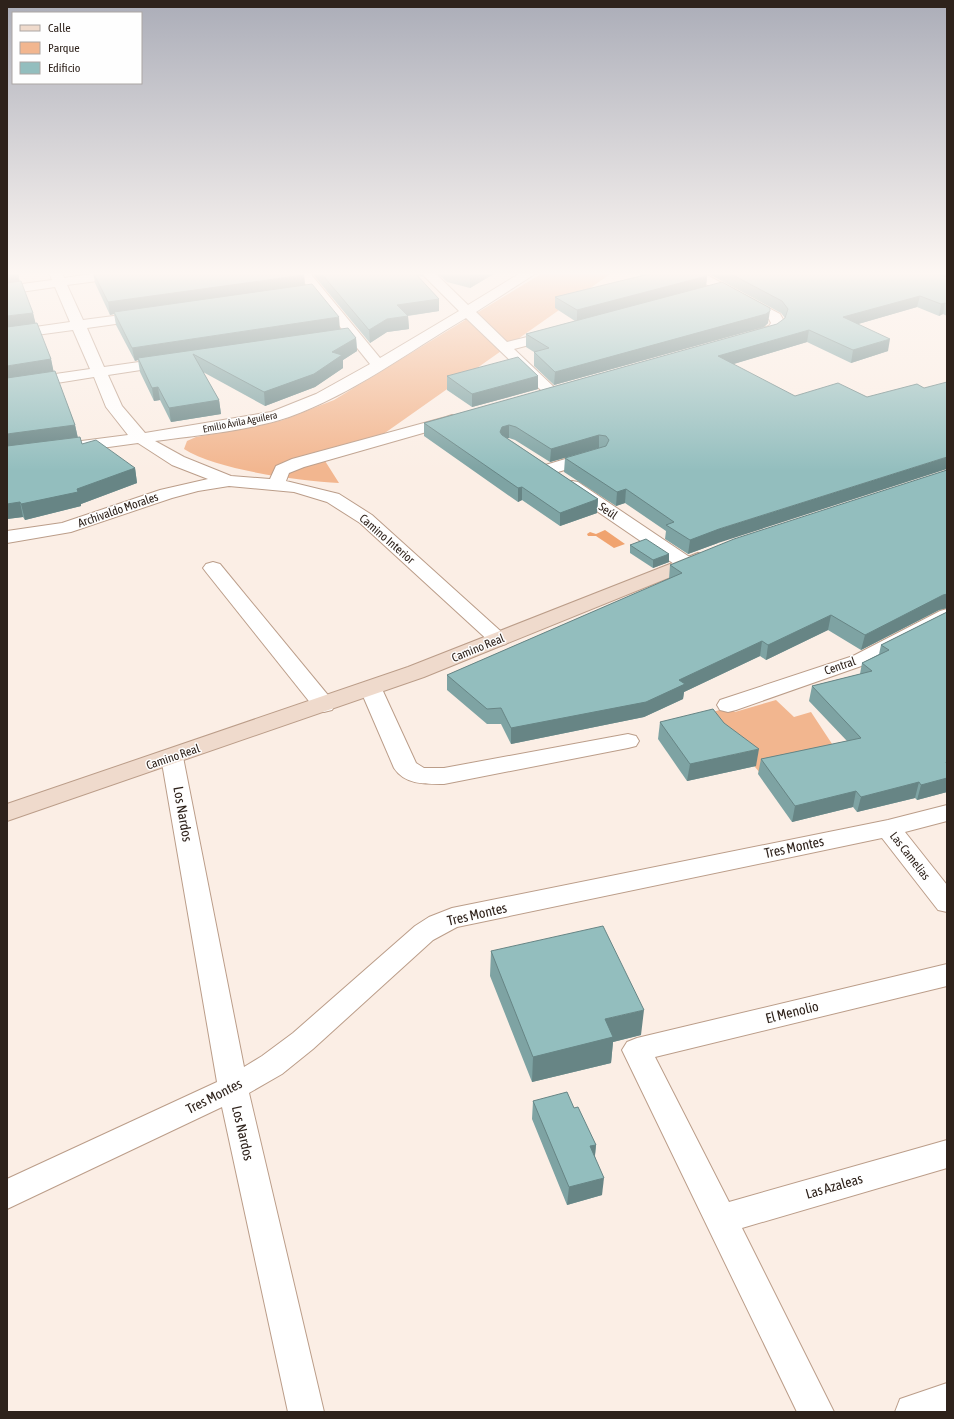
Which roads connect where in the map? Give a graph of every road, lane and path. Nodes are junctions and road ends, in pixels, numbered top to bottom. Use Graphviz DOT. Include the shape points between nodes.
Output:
graph roads {
  1 [pos="84,338"];
  2 [pos="356,338"];
  3 [pos="422,338"];
  4 [pos="494,338"];
  5 [pos="537,338"];
  6 [pos="504,347"];
  7 [pos="183,359"];
  8 [pos="379,366"];
  9 [pos="99,372"];
  10 [pos="7,386"];
  11 [pos="533,397"];
  12 [pos="467,416"];
  13 [pos="139,438"];
  14 [pos="53,449"];
  15 [pos="599,454"];
  16 [pos="229,481"];
  17 [pos="276,484"];
  18 [pos="7,537"];
  19 [pos="719,550"];
  20 [pos="687,564"];
  21 [pos="213,568"];
  22 [pos="947,615"];
  23 [pos="499,640"];
  24 [pos="371,689"];
  25 [pos="324,705"];
  26 [pos="728,705"];
  27 [pos="628,740"];
  28 [pos="172,757"];
  29 [pos="7,813"];
  30 [pos="947,813"];
  31 [pos="888,828"];
  32 [pos="947,903"];
  33 [pos="947,975"];
  34 [pos="234,1088"];
  35 [pos="947,1154"];
  36 [pos="7,1195"];
  37 [pos="720,1218"];
  38 [pos="947,1401"];
  39 [pos="306,1412"];
  40 [pos="816,1412"];
  41 [pos="913,1412"];
  1 -- 9 [label="street"];
  2 -- 8 [label="street"];
  3 -- 8 [label="street, Emilio Ávila Aguilera"];
  4 -- 6 [label="street"];
  5 -- 6 [label="street"];
  6 -- 11 [label="street" via="558,390"];
  7 -- 9 [label="street"];
  8 -- 13 [label="street, Emilio Ávila Aguilera" via="314,402 283,414 206,429"];
  9 -- 10 [label="street"];
  9 -- 13 [label="street" via="114,407 125,424"];
  12 -- 17 [label="street" via="298,462 282,470"];
  13 -- 14 [label="street, Emilio Ávila Aguilera"];
  13 -- 16 [label="street" via="181,463"];
  15 -- 20 [label="street, Seúl" via="541,466"];
  16 -- 17 [label="street, Camino Interior"];
  16 -- 18 [label="street, Archivaldo Morales" via="166,494 65,528"];
  17 -- 23 [label="street, Camino Interior" via="317,492 366,518"];
  19 -- 20 [label="street, Camino Real"];
  20 -- 23 [label="street, Camino Real"];
  21 -- 25 [label="street"];
  22 -- 26 [label="street, Central" via="860,660"];
  23 -- 24 [label="street, Camino Real"];
  24 -- 25 [label="street, Camino Real"];
  24 -- 27 [label="street" via="406,768 420,776 444,776"];
  25 -- 28 [label="street, Camino Real"];
  28 -- 29 [label="street, Camino Real"];
  28 -- 34 [label="street, Los Nardos"];
  30 -- 31 [label="street, Tres Montes"];
  31 -- 32 [label="street, Las Camelias"];
  31 -- 34 [label="street, Tres Montes" via="452,918 424,933 303,1041 272,1065"];
  33 -- 37 [label="street, El Menolio" via="637,1050"];
  34 -- 36 [label="street, Tres Montes"];
  34 -- 39 [label="street, Los Nardos"];
  35 -- 37 [label="street, Las Azaleas"];
  37 -- 40 [label="street"];
  38 -- 41 [label="street"];
}
